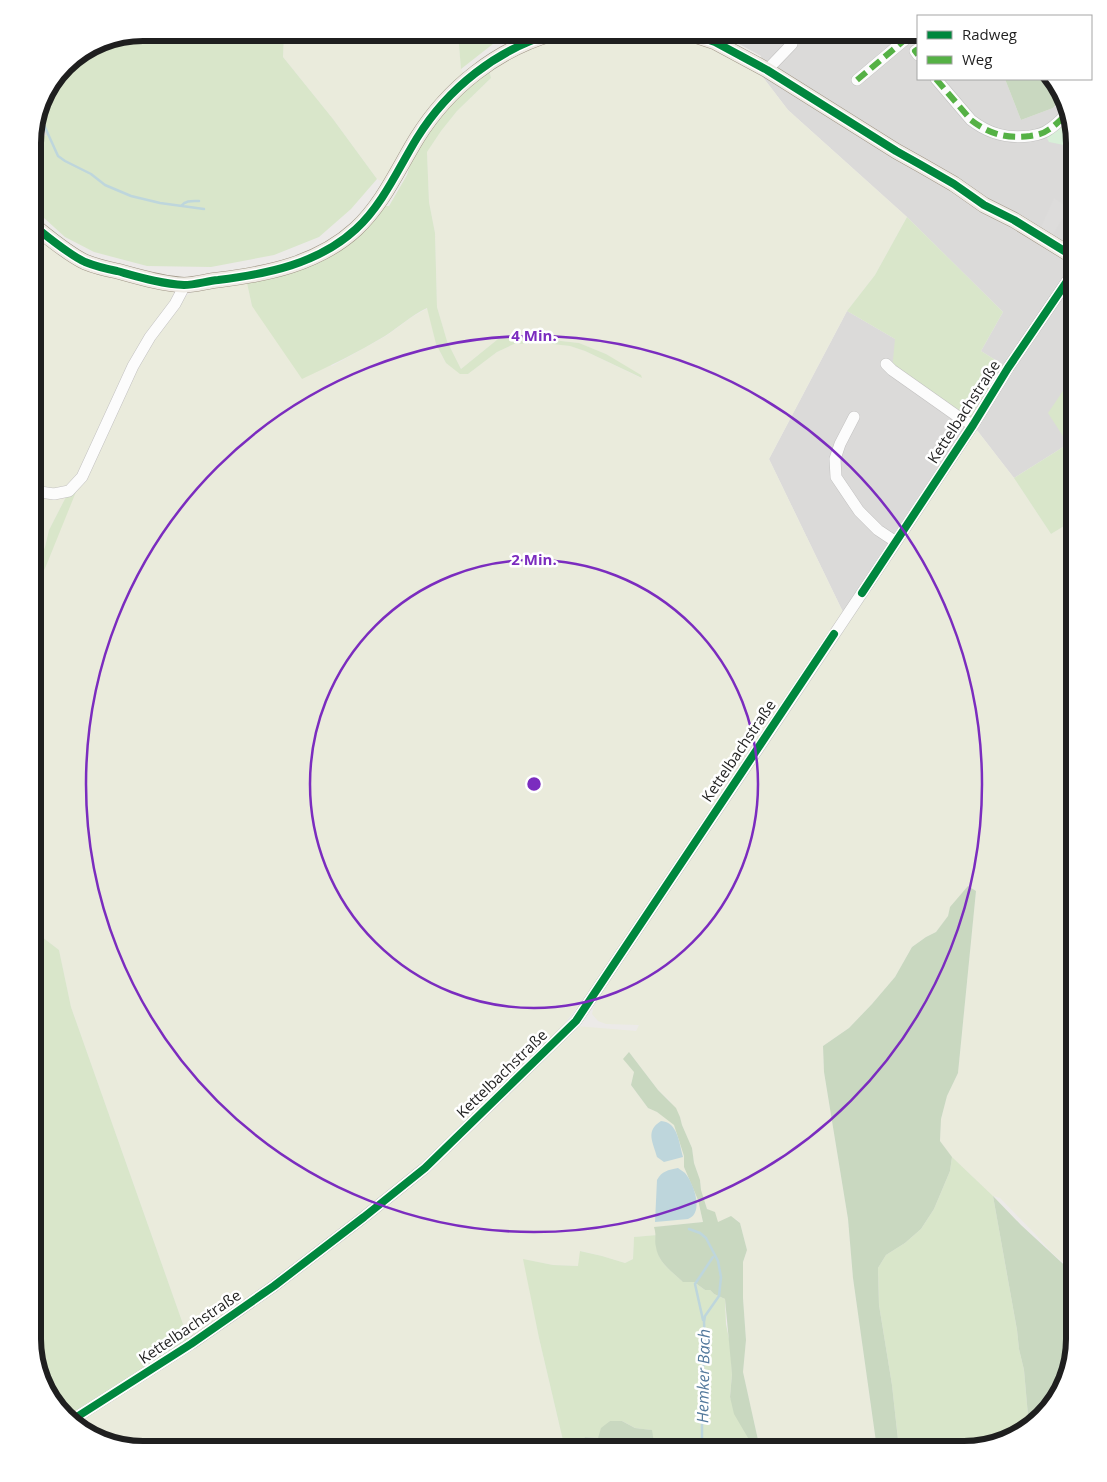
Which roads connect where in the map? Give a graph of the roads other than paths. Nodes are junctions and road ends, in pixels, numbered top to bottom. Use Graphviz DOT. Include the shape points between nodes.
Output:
graph roads {
  1 [pos="532,41"];
  2 [pos="712,41"];
  3 [pos="789,41"];
  4 [pos="903,41"];
  5 [pos="767,70"];
  6 [pos="857,80"];
  7 [pos="937,80"];
  8 [pos="1062,118"];
  9 [pos="896,152"];
  10 [pos="41,231"];
  11 [pos="1066,251"];
  12 [pos="1066,261"];
  13 [pos="1066,283"];
  14 [pos="185,285"];
  15 [pos="886,364"];
  16 [pos="854,417"];
  17 [pos="973,425"];
  18 [pos="41,492"];
  19 [pos="896,542"];
  20 [pos="78,1416"];
  1 -- 14 [label="main road" via="492,61 461,84 431,117 370,214 343,240 304,262 283,269"];
  2 -- 5 [label="main road"];
  3 -- 5 [label="street" via="792,44"];
  4 -- 6 [label="street"];
  5 -- 9 [label="main road"];
  7 -- 8 [label="street" via="971,120 993,134 1010,137 1039,134 1048,131"];
  9 -- 11 [label="main road"];
  9 -- 12 [label="main road" via="975,209"];
  10 -- 14 [label="main road" via="84,262 145,279"];
  13 -- 17 [label="street, Kettelbachstraße"];
  14 -- 18 [label="street" via="133,366 82,477 69,491"];
  15 -- 17 [label="street"];
  16 -- 19 [label="street" via="835,459 836,477 859,511"];
  17 -- 19 [label="street, Kettelbachstraße"];
  19 -- 20 [label="street, Kettelbachstraße" via="576,1021 425,1168 364,1217 252,1302"];
}
